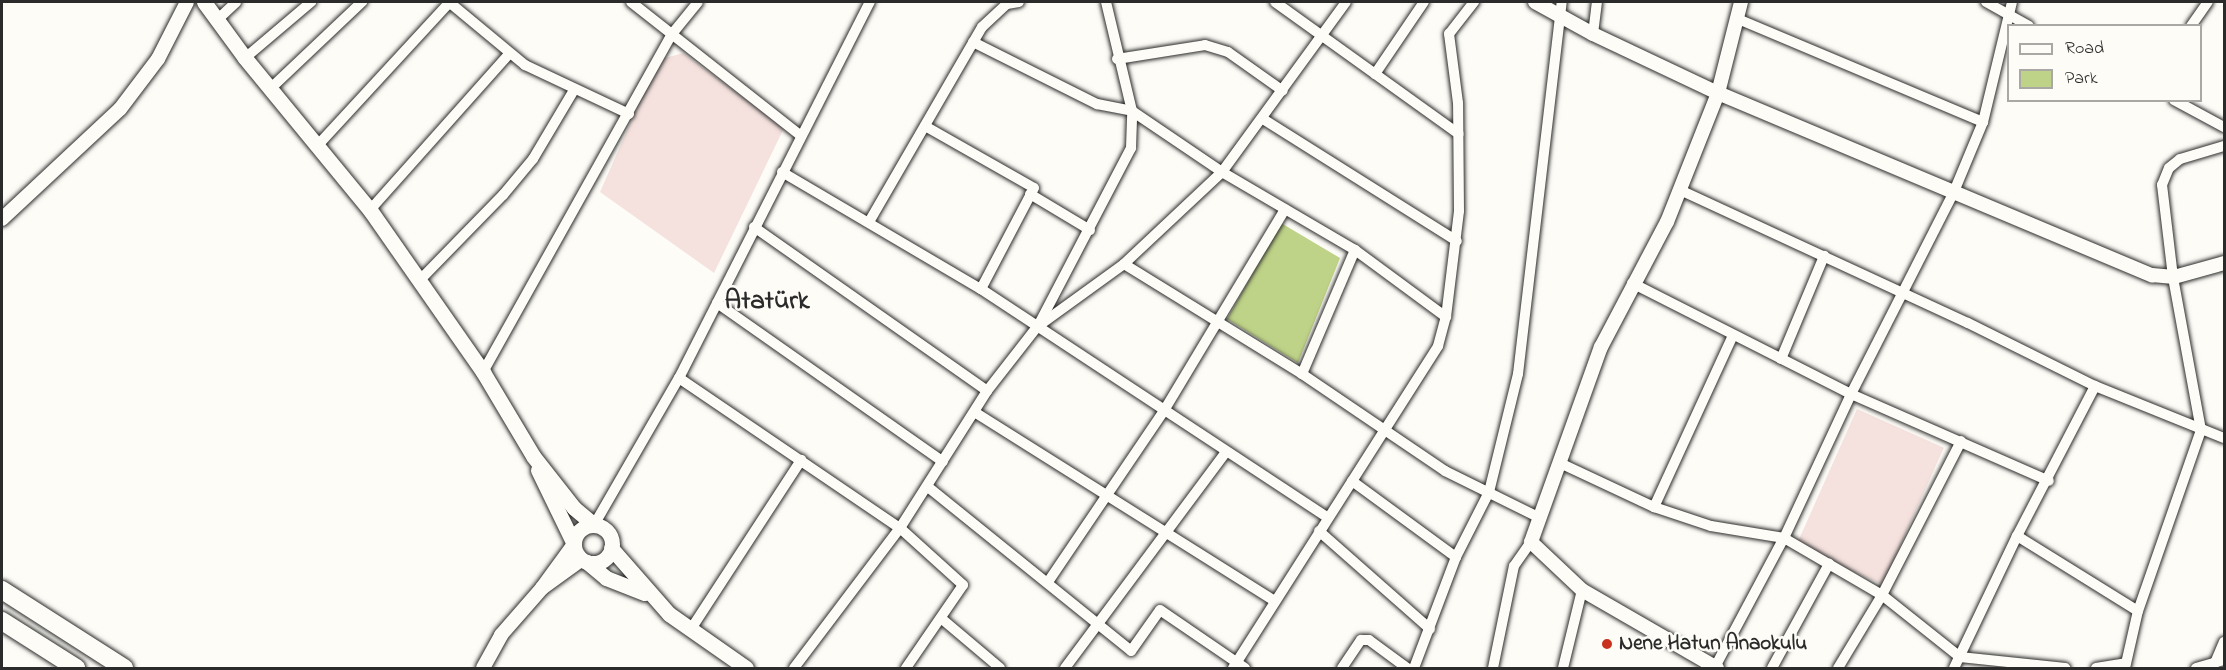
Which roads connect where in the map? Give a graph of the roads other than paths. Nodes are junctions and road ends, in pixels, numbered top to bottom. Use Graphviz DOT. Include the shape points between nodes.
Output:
graph roads {
  1 [pos="187,2"];
  2 [pos="206,2"];
  3 [pos="236,2"];
  4 [pos="311,2"];
  5 [pos="362,2"];
  6 [pos="450,2"];
  7 [pos="631,2"];
  8 [pos="698,2"];
  9 [pos="870,2"];
  10 [pos="1019,2"];
  11 [pos="1106,2"];
  12 [pos="1275,2"];
  13 [pos="1346,2"];
  14 [pos="1424,2"];
  15 [pos="1474,2"];
  16 [pos="1535,2"];
  17 [pos="1597,2"];
  18 [pos="1741,2"];
  19 [pos="1986,2"];
  20 [pos="2012,2"];
  21 [pos="2208,2"];
  22 [pos="1561,9"];
  23 [pos="2009,15"];
  24 [pos="1738,19"];
  25 [pos="217,20"];
  26 [pos="2025,24"];
  27 [pos="2192,24"];
  28 [pos="672,34"];
  29 [pos="1593,34"];
  30 [pos="1322,36"];
  31 [pos="973,42"];
  32 [pos="509,54"];
  33 [pos="245,58"];
  34 [pos="1118,59"];
  35 [pos="1375,74"];
  36 [pos="270,89"];
  37 [pos="574,90"];
  38 [pos="1284,91"];
  39 [pos="1718,93"];
  40 [pos="2178,102"];
  41 [pos="1132,111"];
  42 [pos="628,114"];
  43 [pos="1263,119"];
  44 [pos="1983,122"];
  45 [pos="925,126"];
  46 [pos="2224,127"];
  47 [pos="1459,134"];
  48 [pos="801,136"];
  49 [pos="318,146"];
  50 [pos="2224,146"];
  51 [pos="782,172"];
  52 [pos="1222,172"];
  53 [pos="1680,190"];
  54 [pos="1030,194"];
  55 [pos="1953,194"];
  56 [pos="1285,209"];
  57 [pos="370,210"];
  58 [pos="2,219"];
  59 [pos="869,222"];
  60 [pos="754,227"];
  61 [pos="1090,230"];
  62 [pos="1457,241"];
  63 [pos="1355,250"];
  64 [pos="1824,256"];
  65 [pos="2224,263"];
  66 [pos="1124,264"];
  67 [pos="2173,277"];
  68 [pos="420,280"];
  69 [pos="1632,283"];
  70 [pos="981,289"];
  71 [pos="1902,294"];
  72 [pos="717,303"];
  73 [pos="1446,317"];
  74 [pos="1215,322"];
  75 [pos="1037,327"];
  76 [pos="1733,335"];
  77 [pos="1781,359"];
  78 [pos="483,372"];
  79 [pos="1302,374"];
  80 [pos="679,378"];
  81 [pos="2095,386"];
  82 [pos="987,391"];
  83 [pos="1851,394"];
  84 [pos="1165,409"];
  85 [pos="976,413"];
  86 [pos="2201,430"];
  87 [pos="1383,432"];
  88 [pos="2224,438"];
  89 [pos="1960,441"];
  90 [pos="1226,452"];
  91 [pos="533,456"];
  92 [pos="801,460"];
  93 [pos="943,462"];
  94 [pos="1562,464"];
  95 [pos="1352,481"];
  96 [pos="2049,481"];
  97 [pos="928,487"];
  98 [pos="1106,492"];
  99 [pos="1489,492"];
  100 [pos="1654,507"];
  101 [pos="1328,517"];
  102 [pos="1540,518"];
  103 [pos="594,525"];
  104 [pos="900,528"];
  105 [pos="1318,531"];
  106 [pos="1165,532"];
  107 [pos="2017,536"];
  108 [pos="1784,538"];
  109 [pos="1531,542"];
  110 [pos="574,544"];
  111 [pos="611,548"];
  112 [pos="1456,557"];
  113 [pos="585,560"];
  114 [pos="1829,564"];
  115 [pos="1048,582"];
  116 [pos="542,588"];
  117 [pos="2,590"];
  118 [pos="1582,590"];
  119 [pos="1882,595"];
  120 [pos="652,598"];
  121 [pos="1275,601"];
  122 [pos="2138,611"];
  123 [pos="942,619"];
  124 [pos="2,621"];
  125 [pos="1096,623"];
  126 [pos="691,629"];
  127 [pos="1430,629"];
  128 [pos="2224,642"];
  129 [pos="1960,657"];
  130 [pos="2220,661"];
  131 [pos="1699,664"];
  132 [pos="485,665"];
  133 [pos="2126,666"];
  134 [pos="1238,667"];
  135 [pos="1566,667"];
  136 [pos="1716,668"];
  137 [pos="76,669"];
  138 [pos="124,669"];
  139 [pos="746,669"];
  140 [pos="794,669"];
  141 [pos="906,669"];
  142 [pos="1000,669"];
  143 [pos="1065,669"];
  144 [pos="1342,669"];
  145 [pos="1407,669"];
  146 [pos="1414,669"];
  147 [pos="1492,669"];
  148 [pos="1772,669"];
  149 [pos="1838,669"];
  150 [pos="1954,669"];
  151 [pos="2065,669"];
  152 [pos="2096,669"];
  153 [pos="2196,669"];
  1 -- 58 [label="street" via="158,59 120,109"];
  2 -- 25 [label="main road"];
  3 -- 25 [label="street"];
  4 -- 33 [label="street"];
  5 -- 36 [label="street"];
  6 -- 32 [label="street"];
  6 -- 49 [label="street"];
  7 -- 28 [label="street"];
  8 -- 28 [label="street"];
  9 -- 48 [label="street"];
  10 -- 31 [label="street" via="996,12"];
  11 -- 34 [label="street"];
  12 -- 30 [label="street"];
  13 -- 30 [label="street"];
  14 -- 35 [label="street"];
  15 -- 47 [label="street" via="1449,34"];
  16 -- 22 [label="street"];
  17 -- 29 [label="street"];
  18 -- 24 [label="street"];
  19 -- 23 [label="street"];
  20 -- 23 [label="street"];
  21 -- 27 [label="street"];
  22 -- 29 [label="street"];
  22 -- 99 [label="street" via="1518,374"];
  23 -- 26 [label="street"];
  23 -- 44 [label="street"];
  24 -- 39 [label="street"];
  24 -- 44 [label="street"];
  25 -- 33 [label="main road"];
  28 -- 42 [label="street"];
  28 -- 48 [label="street"];
  29 -- 39 [label="street"];
  30 -- 35 [label="street"];
  30 -- 38 [label="street"];
  31 -- 41 [label="street" via="1097,104"];
  31 -- 45 [label="street"];
  32 -- 37 [label="street"];
  32 -- 57 [label="street"];
  33 -- 36 [label="main road"];
  34 -- 38 [label="street" via="1205,45 1228,52"];
  34 -- 41 [label="street"];
  35 -- 47 [label="street"];
  36 -- 49 [label="main road"];
  37 -- 42 [label="street"];
  37 -- 68 [label="street" via="532,159 503,195"];
  38 -- 43 [label="street"];
  39 -- 53 [label="street"];
  39 -- 55 [label="street"];
  40 -- 46 [label="street"];
  41 -- 52 [label="street"];
  41 -- 61 [label="street" via="1131,148"];
  42 -- 78 [label="street"];
  43 -- 52 [label="street"];
  43 -- 62 [label="street"];
  44 -- 55 [label="street"];
  45 -- 54 [label="street" via="1034,188"];
  45 -- 59 [label="street"];
  47 -- 62 [label="street"];
  48 -- 51 [label="street"];
  49 -- 57 [label="main road"];
  50 -- 67 [label="street" via="2180,159 2169,168 2162,185"];
  51 -- 59 [label="street"];
  51 -- 60 [label="street"];
  52 -- 56 [label="street"];
  52 -- 66 [label="street"];
  53 -- 64 [label="street"];
  53 -- 69 [label="street" via="1667,222"];
  54 -- 61 [label="street"];
  54 -- 70 [label="street"];
  55 -- 67 [label="street" via="2152,275"];
  55 -- 71 [label="street"];
  56 -- 63 [label="street"];
  56 -- 74 [label="street"];
  57 -- 68 [label="main road"];
  59 -- 70 [label="street"];
  60 -- 72 [label="street"];
  60 -- 82 [label="street"];
  61 -- 75 [label="street"];
  62 -- 73 [label="street"];
  63 -- 73 [label="street"];
  63 -- 79 [label="street"];
  64 -- 71 [label="street"];
  64 -- 77 [label="street"];
  65 -- 67 [label="street"];
  66 -- 74 [label="street"];
  66 -- 75 [label="street"];
  67 -- 86 [label="street"];
  68 -- 78 [label="main road"];
  69 -- 76 [label="street"];
  69 -- 94 [label="street" via="1601,347"];
  70 -- 75 [label="street"];
  71 -- 81 [label="street"];
  71 -- 83 [label="street"];
  72 -- 80 [label="street"];
  72 -- 93 [label="street"];
  73 -- 87 [label="street" via="1438,346"];
  74 -- 79 [label="street"];
  74 -- 84 [label="street"];
  75 -- 82 [label="street"];
  75 -- 84 [label="street"];
  76 -- 77 [label="street"];
  76 -- 100 [label="street"];
  77 -- 83 [label="street"];
  78 -- 91 [label="main road"];
  79 -- 87 [label="street"];
  80 -- 92 [label="street"];
  80 -- 103 [label="street"];
  81 -- 86 [label="street"];
  81 -- 96 [label="street"];
  82 -- 85 [label="street"];
  83 -- 89 [label="street"];
  83 -- 108 [label="street"];
  84 -- 90 [label="street"];
  84 -- 98 [label="street"];
  85 -- 93 [label="street"];
  85 -- 98 [label="street"];
  86 -- 88 [label="street"];
  86 -- 122 [label="street"];
  87 -- 95 [label="street"];
  87 -- 99 [label="street" via="1444,471"];
  89 -- 96 [label="street"];
  89 -- 119 [label="street"];
  90 -- 101 [label="street"];
  90 -- 106 [label="street"];
  91 -- 103 [label="main road" via="574,508"];
  91 -- 110 [label="main road"];
  92 -- 104 [label="street"];
  92 -- 126 [label="street"];
  93 -- 97 [label="street"];
  94 -- 100 [label="street"];
  94 -- 102 [label="street"];
  95 -- 101 [label="street"];
  95 -- 112 [label="street"];
  96 -- 107 [label="street"];
  97 -- 104 [label="street"];
  97 -- 115 [label="street"];
  98 -- 106 [label="street"];
  98 -- 115 [label="street"];
  99 -- 102 [label="street"];
  99 -- 112 [label="street"];
  100 -- 108 [label="street" via="1711,526"];
  101 -- 105 [label="street"];
  102 -- 109 [label="street"];
  103 -- 110 [label="main road" via="577,533"];
  103 -- 111 [label="main road" via="609,536"];
  104 -- 123 [label="street" via="963,585"];
  104 -- 140 [label="street"];
  105 -- 121 [label="street"];
  105 -- 127 [label="street"];
  106 -- 121 [label="street"];
  106 -- 125 [label="street"];
  107 -- 122 [label="street"];
  107 -- 129 [label="street"];
  108 -- 114 [label="street"];
  108 -- 136 [label="street"];
  109 -- 118 [label="street"];
  109 -- 147 [label="street" via="1514,566"];
  110 -- 113 [label="main road"];
  110 -- 116 [label="street"];
  111 -- 113 [label="main road" via="604,559"];
  111 -- 120 [label="main road"];
  112 -- 127 [label="street"];
  113 -- 116 [label="street"];
  113 -- 120 [label="main road" via="606,579 625,583"];
  114 -- 119 [label="street"];
  114 -- 148 [label="street"];
  115 -- 125 [label="street"];
  116 -- 132 [label="street" via="496,642"];
  117 -- 138 [label="highway"];
  118 -- 131 [label="street"];
  118 -- 135 [label="street"];
  119 -- 129 [label="street"];
  119 -- 149 [label="street"];
  120 -- 126 [label="main road"];
  121 -- 134 [label="street"];
  122 -- 133 [label="street"];
  123 -- 141 [label="street"];
  123 -- 142 [label="street"];
  124 -- 137 [label="highway"];
  125 -- 134 [label="street" via="1131,651 1160,610"];
  125 -- 143 [label="street"];
  126 -- 139 [label="main road"];
  127 -- 146 [label="street"];
  128 -- 130 [label="street"];
  129 -- 150 [label="street"];
  129 -- 151 [label="street"];
  130 -- 153 [label="street"];
  131 -- 136 [label="street"];
  133 -- 152 [label="street"];
  144 -- 145 [label="street" via="1361,640 1369,639"];
}
